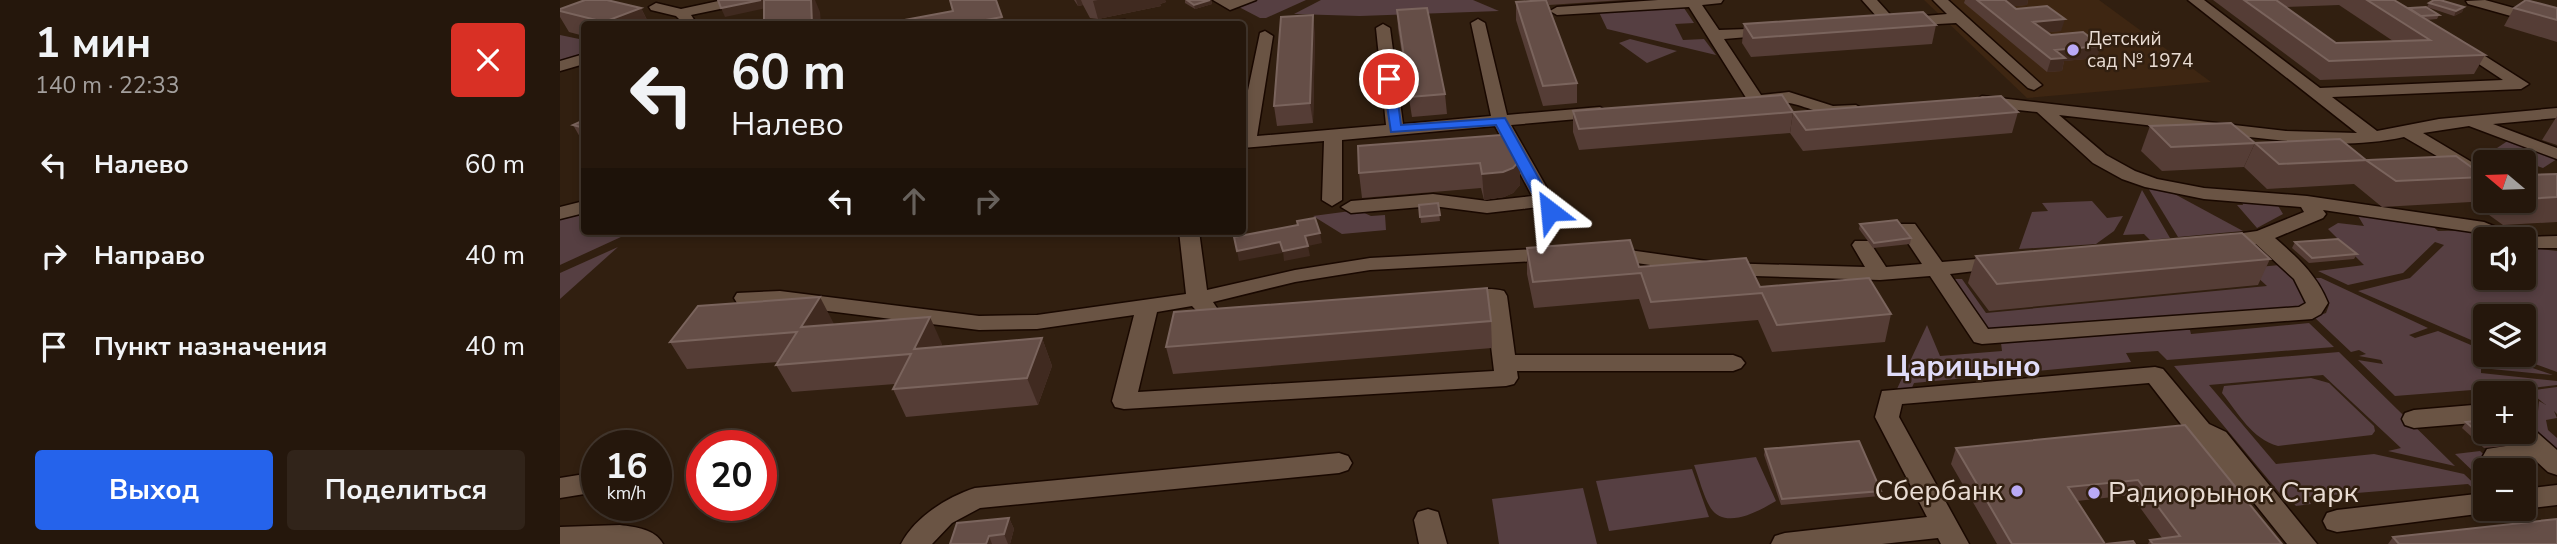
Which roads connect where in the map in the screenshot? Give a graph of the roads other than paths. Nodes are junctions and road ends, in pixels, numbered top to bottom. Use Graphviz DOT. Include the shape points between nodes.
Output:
graph roads {
  1 [pos="744,0"];
  2 [pos="1220,0"];
  3 [pos="1249,0"];
  4 [pos="1716,0"];
  5 [pos="1869,0"];
  6 [pos="1940,0"];
  7 [pos="2195,0"];
  8 [pos="2474,0"];
  9 [pos="1693,2"];
  10 [pos="656,7"];
  11 [pos="1557,11"];
  12 [pos="681,13"];
  13 [pos="1960,18"];
  14 [pos="689,21"];
  15 [pos="1478,23"];
  16 [pos="1890,23"];
  17 [pos="1863,25"];
  18 [pos="2557,25"];
  19 [pos="1383,27"];
  20 [pos="1782,30"];
  21 [pos="1715,35"];
  22 [pos="2441,35"];
  23 [pos="1265,36"];
  24 [pos="581,60"];
  25 [pos="560,66"];
  26 [pos="2034,85"];
  27 [pos="2316,93"];
  28 [pos="1756,100"];
  29 [pos="1732,102"];
  30 [pos="1964,102"];
  31 [pos="1877,108"];
  32 [pos="2043,109"];
  33 [pos="1618,111"];
  34 [pos="2556,114"];
  35 [pos="1500,120"];
  36 [pos="2471,122"];
  37 [pos="1395,130"];
  38 [pos="2407,131"];
  39 [pos="1334,135"];
  40 [pos="1246,138"];
  41 [pos="2375,138"];
  42 [pos="1246,143"];
  43 [pos="2557,154"];
  44 [pos="2473,171"];
  45 [pos="1332,200"];
  46 [pos="2307,202"];
  47 [pos="1351,207"];
  48 [pos="581,208"];
  49 [pos="560,213"];
  50 [pos="2477,227"];
  51 [pos="1908,228"];
  52 [pos="1189,235"];
  53 [pos="2261,237"];
  54 [pos="2536,242"];
  55 [pos="2557,242"];
  56 [pos="2207,243"];
  57 [pos="1862,245"];
  58 [pos="2022,261"];
  59 [pos="1935,269"];
  60 [pos="1880,274"];
  61 [pos="745,298"];
  62 [pos="1196,299"];
  63 [pos="1443,300"];
  64 [pos="1147,306"];
  65 [pos="1230,317"];
  66 [pos="1505,363"];
  67 [pos="1732,363"];
  68 [pos="2473,414"];
  69 [pos="2414,419"];
  70 [pos="2200,430"];
  71 [pos="2534,444"];
  72 [pos="2496,456"];
  73 [pos="2549,458"];
  74 [pos="1339,463"];
  75 [pos="581,485"];
  76 [pos="560,488"];
  77 [pos="2237,488"];
  78 [pos="2557,495"];
  79 [pos="2536,498"];
  80 [pos="2473,504"];
  81 [pos="2337,521"];
  82 [pos="1950,535"];
  83 [pos="560,538"];
  84 [pos="649,544"];
  85 [pos="915,544"];
  86 [pos="1784,544"];
  87 [pos="2303,544"];
  1 -- 12 [label="lane"];
  2 -- 3 [label="lane" via="1230,6"];
  4 -- 9 [label="lane"];
  5 -- 16 [label="lane"];
  6 -- 13 [label="lane"];
  7 -- 27 [label="lane"];
  8 -- 18 [label="lane"];
  9 -- 11 [label="lane"];
  9 -- 21 [label="lane"];
  10 -- 12 [label="lane"];
  12 -- 14 [label="lane"];
  13 -- 16 [label="lane"];
  13 -- 26 [label="lane"];
  15 -- 35 [label="lane"];
  16 -- 17 [label="lane"];
  19 -- 37 [label="lane"];
  20 -- 21 [label="lane"];
  21 -- 28 [label="lane"];
  22 -- 27 [label="lane" via="2521,84"];
  23 -- 40 [label="lane"];
  24 -- 25 [label="lane"];
  27 -- 41 [label="lane"];
  28 -- 29 [label="lane"];
  28 -- 31 [label="lane" via="1789,97 1832,111"];
  30 -- 32 [label="lane"];
  32 -- 41 [label="lane" via="2286,136"];
  32 -- 46 [label="lane" via="2105,167 2124,174 2189,191"];
  33 -- 35 [label="lane"];
  34 -- 36 [label="lane"];
  35 -- 37 [label="lane"];
  35 -- 47 [label="lane" via="1547,205 1487,207 1439,200"];
  36 -- 38 [label="lane"];
  36 -- 43 [label="lane"];
  37 -- 39 [label="lane"];
  38 -- 41 [label="lane"];
  38 -- 44 [label="lane"];
  39 -- 42 [label="lane"];
  39 -- 45 [label="lane"];
  46 -- 50 [label="lane"];
  46 -- 53 [label="lane" via="2316,214"];
  48 -- 49 [label="lane"];
  51 -- 59 [label="lane"];
  52 -- 62 [label="lane"];
  53 -- 56 [label="lane"];
  53 -- 59 [label="lane" via="2297,268 2315,294 2313,309 2304,314 1982,337"];
  54 -- 55 [label="lane"];
  57 -- 60 [label="lane"];
  58 -- 59 [label="lane"];
  59 -- 60 [label="lane"];
  60 -- 62 [label="lane" via="1721,269 1616,253 1581,253 1370,264"];
  61 -- 64 [label="lane" via="780,298 979,323 1037,322"];
  62 -- 64 [label="lane"];
  62 -- 65 [label="lane" via="1217,318"];
  63 -- 66 [label="lane" via="1496,296"];
  64 -- 66 [label="lane" via="1124,401 1506,378"];
  66 -- 67 [label="lane"];
  68 -- 69 [label="lane"];
  70 -- 77 [label="lane" via="2199,441"];
  70 -- 82 [label="lane" via="2155,374 1891,397 1887,417"];
  70 -- 87 [label="lane" via="2217,438"];
  71 -- 73 [label="lane"];
  72 -- 73 [label="lane"];
  74 -- 85 [label="lane" via="975,498 943,516"];
  75 -- 76 [label="lane"];
  78 -- 79 [label="lane"];
  80 -- 81 [label="lane"];
  82 -- 86 [label="lane"];
  83 -- 84 [label="lane" via="628,536"];
}
